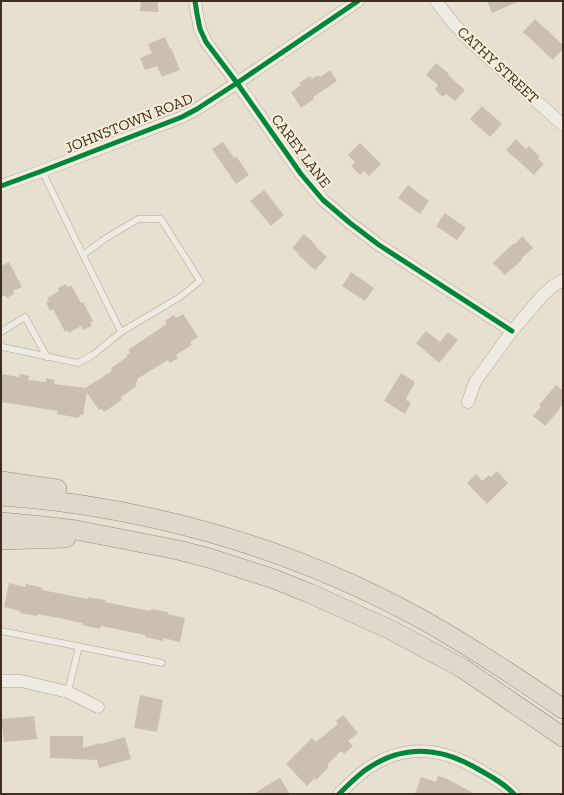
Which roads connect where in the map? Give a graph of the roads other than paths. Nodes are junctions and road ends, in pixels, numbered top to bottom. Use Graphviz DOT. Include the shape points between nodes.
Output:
graph roads {
  1 [pos="195,1"];
  2 [pos="358,1"];
  3 [pos="436,1"];
  4 [pos="237,83"];
  5 [pos="563,126"];
  6 [pos="42,171"];
  7 [pos="1,186"];
  8 [pos="82,255"];
  9 [pos="563,280"];
  10 [pos="512,331"];
  11 [pos="1,332"];
  12 [pos="121,332"];
  13 [pos="1,344"];
  14 [pos="48,357"];
  15 [pos="468,402"];
  16 [pos="1,481"];
  17 [pos="1,496"];
  18 [pos="151,518"];
  19 [pos="1,522"];
  20 [pos="114,537"];
  21 [pos="1,540"];
  22 [pos="1,631"];
  23 [pos="79,646"];
  24 [pos="162,663"];
  25 [pos="1,680"];
  26 [pos="68,692"];
  27 [pos="98,707"];
  28 [pos="563,709"];
  29 [pos="563,737"];
  30 [pos="339,794"];
  31 [pos="514,794"];
  1 -- 4 [label="street, CAREY LANE" via="200,29 206,42"];
  2 -- 4 [label="street, JOHNSTOWN ROAD"];
  3 -- 5 [label="street, CATHY STREET" via="472,43"];
  4 -- 6 [label="street, JOHNSTOWN ROAD" via="182,117"];
  4 -- 10 [label="street, CAREY LANE" via="301,174 323,200 379,245"];
  6 -- 7 [label="street, JOHNSTOWN ROAD"];
  6 -- 8 [label="lane"];
  8 -- 12 [label="lane"];
  8 -- 12 [label="lane" via="138,219 161,219 200,281 180,297"];
  9 -- 10 [label="street" via="542,296"];
  10 -- 15 [label="street" via="475,382"];
  11 -- 14 [label="lane" via="25,317"];
  12 -- 14 [label="lane" via="93,355 78,363"];
  13 -- 14 [label="lane" via="2,347"];
  16 -- 18 [label="highway" via="80,492"];
  17 -- 18 [label="highway" via="110,509"];
  18 -- 28 [label="highway" via="256,547 344,581 448,634"];
  19 -- 20 [label="highway"];
  20 -- 21 [label="highway"];
  20 -- 29 [label="highway" via="209,558 274,579 336,604 462,668"];
  22 -- 23 [label="lane"];
  23 -- 24 [label="lane"];
  23 -- 26 [label="lane"];
  25 -- 26 [label="street" via="21,681"];
  26 -- 27 [label="street"];
  30 -- 31 [label="street" via="356,778 385,758 421,750 446,755 470,764"];
}
